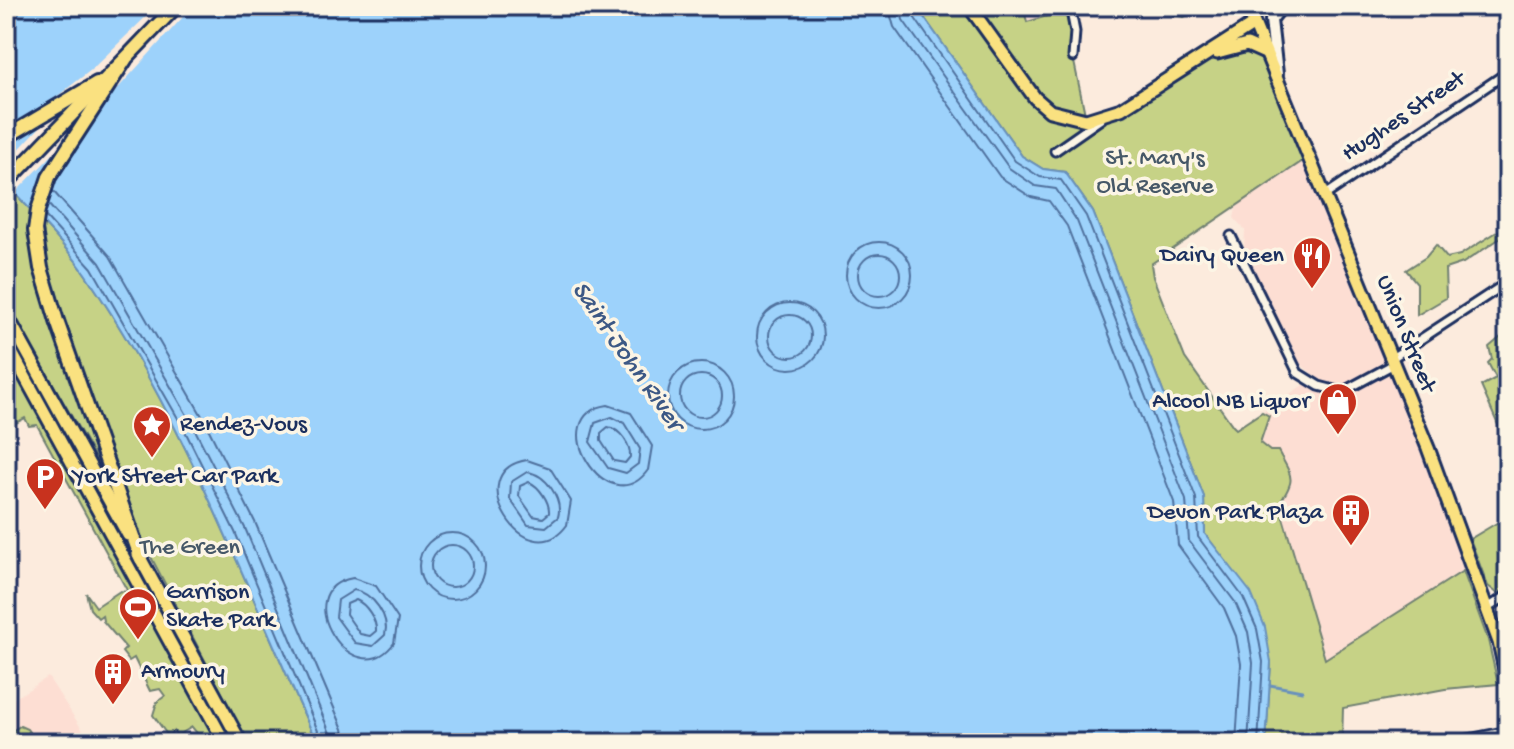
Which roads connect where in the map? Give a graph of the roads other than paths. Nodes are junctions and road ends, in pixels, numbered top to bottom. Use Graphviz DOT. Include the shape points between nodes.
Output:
graph roads {
  1 [pos="176,6"];
  2 [pos="969,6"];
  3 [pos="1247,6"];
  4 [pos="1280,6"];
  5 [pos="1073,7"];
  6 [pos="1254,24"];
  7 [pos="1266,54"];
  8 [pos="1073,57"];
  9 [pos="1198,59"];
  10 [pos="125,60"];
  11 [pos="1508,72"];
  12 [pos="107,78"];
  13 [pos="1277,84"];
  14 [pos="1107,115"];
  15 [pos="6,137"];
  16 [pos="37,151"];
  17 [pos="1055,151"];
  18 [pos="6,183"];
  19 [pos="6,192"];
  20 [pos="1323,197"];
  21 [pos="1231,236"];
  22 [pos="1508,282"];
  23 [pos="6,314"];
  24 [pos="6,342"];
  25 [pos="1393,361"];
  26 [pos="141,559"];
  27 [pos="1508,595"];
  28 [pos="1486,609"];
  29 [pos="1508,683"];
  30 [pos="1508,731"];
  31 [pos="225,743"];
  32 [pos="241,743"];
  33 [pos="1452,743"];
  1 -- 10 [label="highway"];
  2 -- 14 [label="main road" via="1050,111 1086,120"];
  3 -- 6 [label="main road, Union Street"];
  4 -- 6 [label="main road"];
  4 -- 13 [label="main road" via="1271,20"];
  5 -- 8 [label="street"];
  6 -- 7 [label="main road, Union Street"];
  6 -- 9 [label="main road"];
  7 -- 9 [label="main road" via="1247,45"];
  7 -- 13 [label="main road, Union Street"];
  9 -- 14 [label="main road"];
  10 -- 12 [label="highway"];
  10 -- 26 [label="highway" via="49,177 38,210 37,248 57,321"];
  11 -- 20 [label="street, Hughes Street"];
  12 -- 15 [label="highway"];
  12 -- 16 [label="highway"];
  13 -- 20 [label="main road, Union Street"];
  14 -- 17 [label="street"];
  16 -- 18 [label="highway"];
  16 -- 19 [label="highway"];
  20 -- 25 [label="main road, Union Street"];
  21 -- 25 [label="street" via="1298,373 1342,392"];
  22 -- 25 [label="street"];
  23 -- 26 [label="main road"];
  24 -- 31 [label="main road"];
  25 -- 28 [label="main road, Union Street"];
  26 -- 32 [label="main road"];
  27 -- 28 [label="street"];
  28 -- 29 [label="main road, Union Street"];
  30 -- 33 [label="street"];
}
